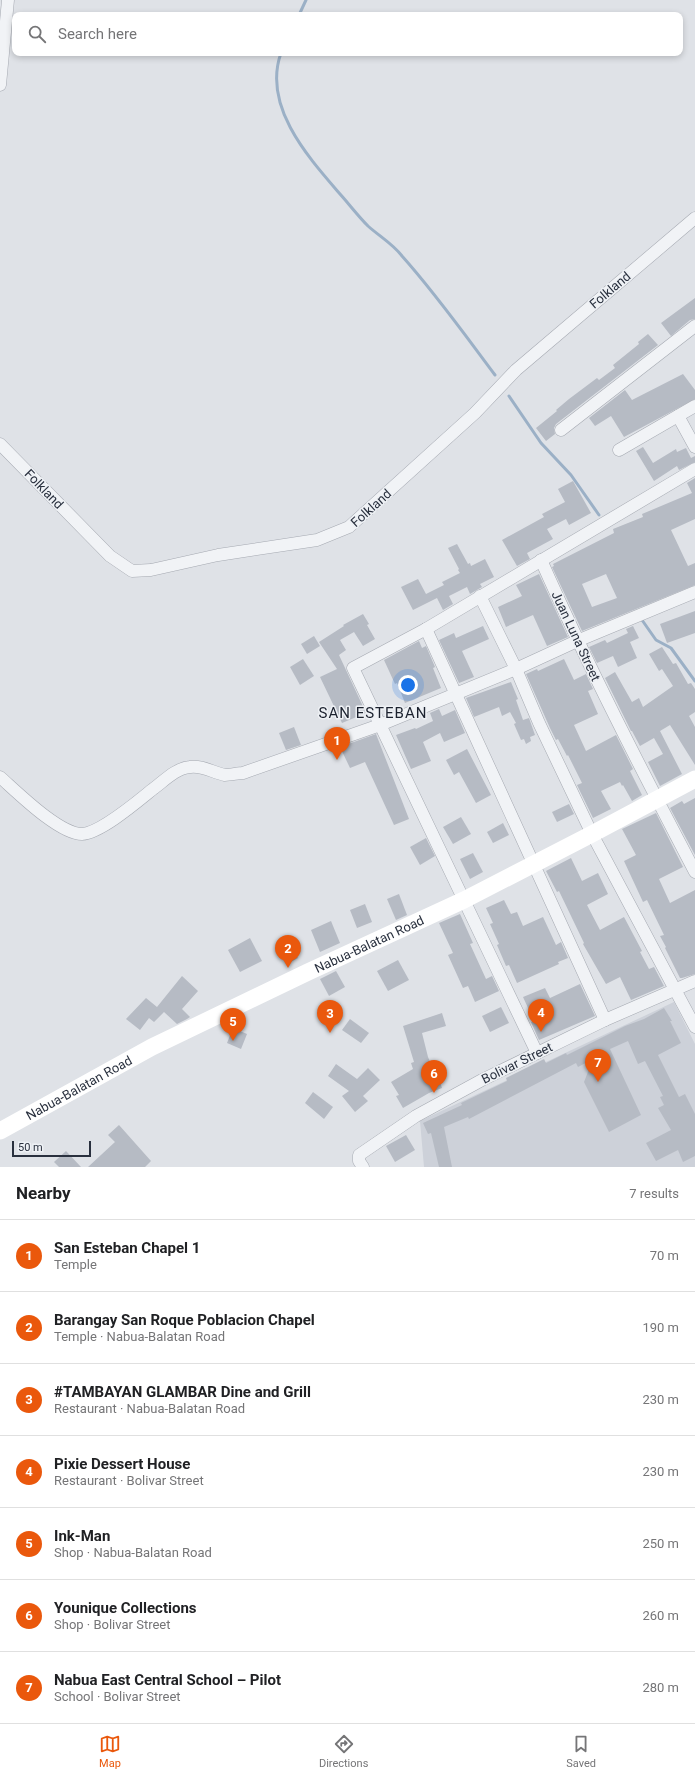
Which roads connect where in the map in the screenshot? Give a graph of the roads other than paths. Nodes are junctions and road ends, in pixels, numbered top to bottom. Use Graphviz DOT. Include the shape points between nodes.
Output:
graph roads {
  1 [pos="8,0"];
  2 [pos="0,84"];
  3 [pos="695,218"];
  4 [pos="695,326"];
  5 [pos="695,406"];
  6 [pos="678,416"];
  7 [pos="561,430"];
  8 [pos="0,444"];
  9 [pos="695,447"];
  10 [pos="619,450"];
  11 [pos="695,469"];
  12 [pos="541,560"];
  13 [pos="695,592"];
  14 [pos="480,596"];
  15 [pos="426,629"];
  16 [pos="577,641"];
  17 [pos="516,669"];
  18 [pos="456,694"];
  19 [pos="380,725"];
  20 [pos="0,776"];
  21 [pos="695,779"];
  22 [pos="656,799"];
  23 [pos="592,834"];
  24 [pos="534,864"];
  25 [pos="695,872"];
  26 [pos="464,900"];
  27 [pos="695,981"];
  28 [pos="674,990"];
  29 [pos="605,1020"];
  30 [pos="695,1027"];
  31 [pos="537,1053"];
  32 [pos="0,1131"];
  33 [pos="363,1167"];
  1 -- 2 [label="street"];
  3 -- 8 [label="street, Folkland" via="516,370 475,413 349,527 317,540 132,571 110,556"];
  4 -- 7 [label="street"];
  5 -- 6 [label="street"];
  6 -- 9 [label="street"];
  6 -- 10 [label="street"];
  11 -- 12 [label="street"];
  12 -- 14 [label="street"];
  12 -- 16 [label="street, Juan Luna Street"];
  13 -- 16 [label="street"];
  14 -- 15 [label="street"];
  14 -- 17 [label="street"];
  15 -- 18 [label="street"];
  15 -- 19 [label="street" via="353,668"];
  16 -- 17 [label="street"];
  16 -- 22 [label="street, Juan Luna Street"];
  17 -- 18 [label="street"];
  17 -- 23 [label="street"];
  18 -- 19 [label="street"];
  18 -- 24 [label="street"];
  19 -- 20 [label="street" via="244,772 226,775 190,767 174,773 122,813 93,831 81,834 44,816"];
  19 -- 26 [label="street"];
  21 -- 22 [label="main road, Nabua-Balatan Road"];
  22 -- 23 [label="main road, Nabua-Balatan Road"];
  22 -- 25 [label="street, Juan Luna Street"];
  23 -- 24 [label="main road, Nabua-Balatan Road"];
  23 -- 28 [label="street"];
  24 -- 26 [label="main road, Nabua-Balatan Road"];
  24 -- 29 [label="street"];
  26 -- 31 [label="street"];
  26 -- 32 [label="main road, Nabua-Balatan Road" via="152,1048"];
  27 -- 28 [label="street, Bolivar Street"];
  28 -- 29 [label="street, Bolivar Street"];
  28 -- 30 [label="street"];
  29 -- 31 [label="street, Bolivar Street"];
  31 -- 33 [label="street, Bolivar Street" via="416,1116 360,1155 359,1161"];
}
